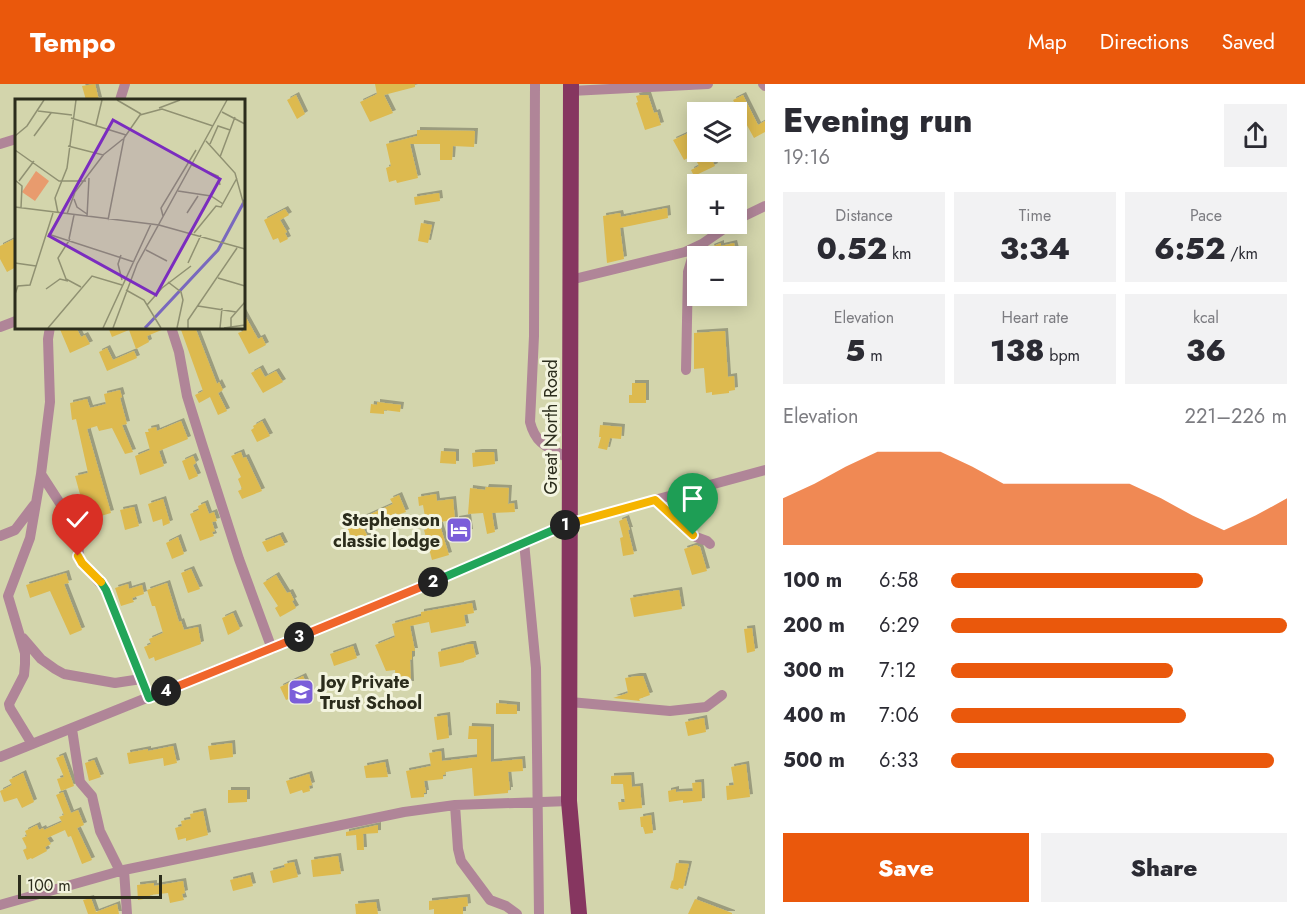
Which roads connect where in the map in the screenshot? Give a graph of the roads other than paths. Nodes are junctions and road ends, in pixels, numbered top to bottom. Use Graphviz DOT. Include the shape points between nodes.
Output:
graph roads {
  1 [pos="125,84"];
  2 [pos="535,84"];
  3 [pos="708,84"];
  4 [pos="571,87"];
  5 [pos="120,99"];
  6 [pos="15,139"];
  7 [pos="0,144"];
  8 [pos="765,206"];
  9 [pos="747,215"];
  10 [pos="716,234"];
  11 [pos="698,246"];
  12 [pos="687,251"];
  13 [pos="570,280"];
  14 [pos="687,306"];
  15 [pos="15,321"];
  16 [pos="0,327"];
  17 [pos="50,328"];
  18 [pos="171,328"];
  19 [pos="686,370"];
  20 [pos="570,459"];
  21 [pos="765,470"];
  22 [pos="41,474"];
  23 [pos="655,500"];
  24 [pos="36,501"];
  25 [pos="570,523"];
  26 [pos="0,536"];
  27 [pos="524,542"];
  28 [pos="710,544"];
  29 [pos="19,633"];
  30 [pos="272,649"];
  31 [pos="141,679"];
  32 [pos="722,695"];
  33 [pos="149,698"];
  34 [pos="570,702"];
  35 [pos="72,729"];
  36 [pos="32,744"];
  37 [pos="0,757"];
  38 [pos="569,801"];
  39 [pos="538,802"];
  40 [pos="454,805"];
  41 [pos="122,870"];
  42 [pos="0,905"];
  43 [pos="127,914"];
  44 [pos="517,914"];
  45 [pos="539,914"];
  46 [pos="579,914"];
  1 -- 5 [label="street"];
  2 -- 20 [label="street" via="530,422 533,435 540,442"];
  3 -- 4 [label="street"];
  4 -- 13 [label="highway, Great North Road"];
  6 -- 7 [label="street"];
  8 -- 9 [label="street"];
  10 -- 11 [label="street"];
  12 -- 13 [label="street"];
  13 -- 20 [label="highway, Great North Road"];
  14 -- 19 [label="street"];
  15 -- 16 [label="street"];
  17 -- 22 [label="street" via="50,402"];
  18 -- 30 [label="street" via="202,444"];
  20 -- 25 [label="highway, Great North Road"];
  21 -- 23 [label="street"];
  22 -- 24 [label="street"];
  22 -- 31 [label="street" via="78,531 79,559 106,590"];
  23 -- 25 [label="street"];
  23 -- 28 [label="street" via="696,537"];
  24 -- 26 [label="street" via="15,530"];
  24 -- 29 [label="street" via="28,545 9,590"];
  25 -- 27 [label="street"];
  25 -- 34 [label="highway, Great North Road"];
  27 -- 30 [label="street"];
  27 -- 39 [label="street" via="536,668"];
  29 -- 31 [label="street" via="41,659 59,672 115,683"];
  29 -- 36 [label="street" via="25,653 24,675 9,704"];
  30 -- 33 [label="street"];
  31 -- 33 [label="street"];
  32 -- 34 [label="street" via="706,707 670,711"];
  33 -- 35 [label="street"];
  34 -- 38 [label="highway, Great North Road"];
  35 -- 36 [label="street"];
  35 -- 41 [label="street" via="80,782 92,796 100,831"];
  36 -- 37 [label="street"];
  38 -- 39 [label="street"];
  38 -- 46 [label="highway, Great North Road"];
  39 -- 40 [label="street"];
  39 -- 45 [label="street"];
  40 -- 41 [label="street"];
  40 -- 44 [label="street" via="461,861 486,896"];
  41 -- 42 [label="street"];
  41 -- 43 [label="street"];
}
